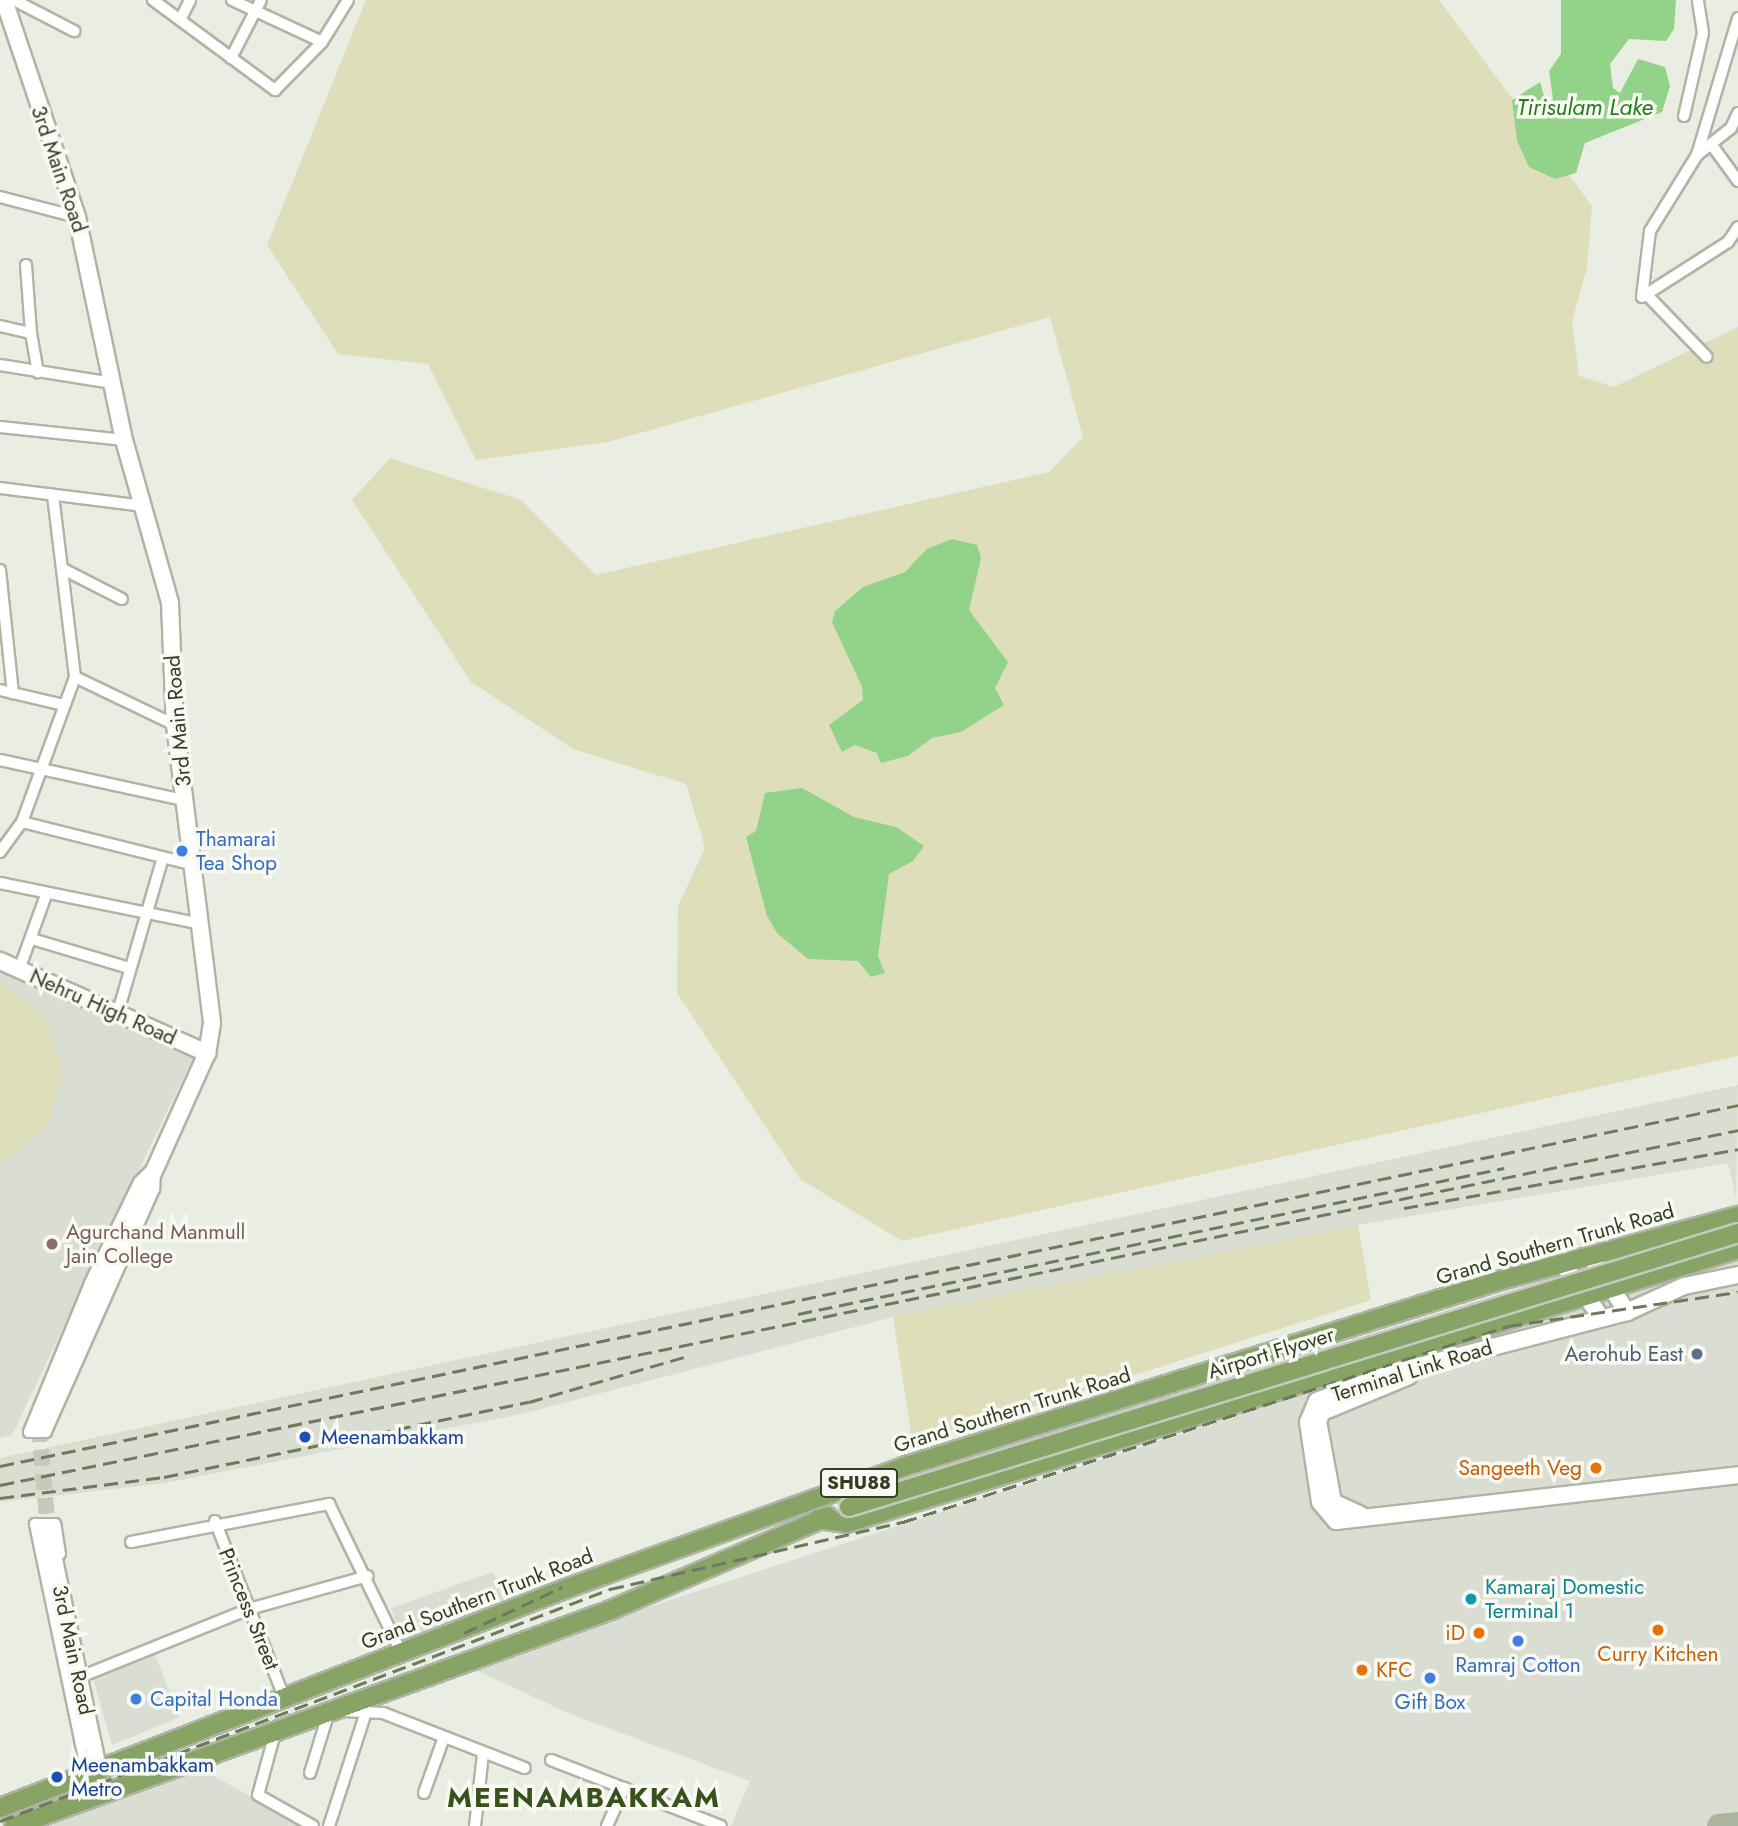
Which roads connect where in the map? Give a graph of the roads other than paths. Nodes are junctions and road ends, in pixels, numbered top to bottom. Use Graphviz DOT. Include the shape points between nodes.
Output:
graph roads {
  1 [pos="4,0"];
  2 [pos="14,0"];
  3 [pos="153,0"];
  4 [pos="190,0"];
  5 [pos="232,0"];
  6 [pos="261,0"];
  7 [pos="1698,0"];
  8 [pos="343,2"];
  9 [pos="255,11"];
  10 [pos="181,18"];
  11 [pos="1738,18"];
  12 [pos="75,31"];
  13 [pos="322,42"];
  14 [pos="231,58"];
  15 [pos="1738,113"];
  16 [pos="1684,116"];
  17 [pos="1711,144"];
  18 [pos="1697,155"];
  19 [pos="1738,181"];
  20 [pos="0,197"];
  21 [pos="77,217"];
  22 [pos="1738,227"];
  23 [pos="26,265"];
  24 [pos="1649,297"];
  25 [pos="0,326"];
  26 [pos="31,333"];
  27 [pos="1707,357"];
  28 [pos="0,365"];
  29 [pos="38,372"];
  30 [pos="113,383"];
  31 [pos="0,427"];
  32 [pos="124,440"];
  33 [pos="0,488"];
  34 [pos="53,495"];
  35 [pos="145,506"];
  36 [pos="0,569"];
  37 [pos="63,569"];
  38 [pos="122,599"];
  39 [pos="4,631"];
  40 [pos="75,677"];
  41 [pos="0,690"];
  42 [pos="13,693"];
  43 [pos="64,705"];
  44 [pos="175,725"];
  45 [pos="0,760"];
  46 [pos="44,770"];
  47 [pos="184,800"];
  48 [pos="22,822"];
  49 [pos="0,852"];
  50 [pos="163,858"];
  51 [pos="191,864"];
  52 [pos="0,883"];
  53 [pos="46,895"];
  54 [pos="149,912"];
  55 [pos="201,924"];
  56 [pos="32,939"];
  57 [pos="0,961"];
  58 [pos="129,968"];
  59 [pos="19,970"];
  60 [pos="118,1012"];
  61 [pos="206,1053"];
  62 [pos="155,1166"];
  63 [pos="1738,1216"];
  64 [pos="1738,1233"];
  65 [pos="1738,1249"];
  66 [pos="1591,1257"];
  67 [pos="1563,1264"];
  68 [pos="1738,1275"];
  69 [pos="1611,1286"];
  70 [pos="1585,1294"];
  71 [pos="1627,1312"];
  72 [pos="1601,1317"];
  73 [pos="1426,1365"];
  74 [pos="39,1426"];
  75 [pos="1738,1469"];
  76 [pos="1738,1475"];
  77 [pos="818,1519"];
  78 [pos="215,1521"];
  79 [pos="48,1531"];
  80 [pos="131,1542"];
  81 [pos="368,1576"];
  82 [pos="249,1609"];
  83 [pos="401,1652"];
  84 [pos="85,1675"];
  85 [pos="284,1697"];
  86 [pos="335,1712"];
  87 [pos="366,1712"];
  88 [pos="275,1733"];
  89 [pos="443,1740"];
  90 [pos="483,1754"];
  91 [pos="551,1760"];
  92 [pos="526,1768"];
  93 [pos="96,1769"];
  94 [pos="310,1773"];
  95 [pos="624,1788"];
  96 [pos="424,1793"];
  97 [pos="0,1808"];
  98 [pos="14,1826"];
  99 [pos="313,1826"];
  100 [pos="329,1826"];
  101 [pos="475,1826"];
  102 [pos="607,1826"];
  103 [pos="721,1826"];
  1 -- 21 [label="street, 3rd Main Road"];
  2 -- 12 [label="street"];
  3 -- 10 [label="street"];
  4 -- 10 [label="street"];
  5 -- 9 [label="street"];
  6 -- 9 [label="street"];
  7 -- 16 [label="street" via="1703,33"];
  8 -- 13 [label="street"];
  9 -- 13 [label="street"];
  9 -- 14 [label="street"];
  10 -- 14 [label="street"];
  11 -- 18 [label="street"];
  13 -- 14 [label="street" via="278,90"];
  15 -- 17 [label="street"];
  17 -- 18 [label="street"];
  17 -- 19 [label="street"];
  18 -- 24 [label="street" via="1650,231 1640,276 1642,297"];
  20 -- 21 [label="street"];
  21 -- 30 [label="street, 3rd Main Road"];
  22 -- 24 [label="street" via="1728,242"];
  23 -- 26 [label="street"];
  24 -- 27 [label="street"];
  25 -- 26 [label="street"];
  26 -- 29 [label="street"];
  28 -- 29 [label="street"];
  29 -- 30 [label="street"];
  30 -- 32 [label="street, 3rd Main Road"];
  31 -- 32 [label="street"];
  32 -- 35 [label="street, 3rd Main Road"];
  33 -- 34 [label="street"];
  34 -- 35 [label="street"];
  34 -- 37 [label="street"];
  35 -- 44 [label="street, 3rd Main Road" via="170,603"];
  36 -- 39 [label="street"];
  37 -- 38 [label="street"];
  37 -- 40 [label="street"];
  39 -- 42 [label="street"];
  40 -- 43 [label="street"];
  40 -- 44 [label="street"];
  41 -- 42 [label="street"];
  42 -- 43 [label="street"];
  43 -- 46 [label="street"];
  44 -- 47 [label="street, 3rd Main Road"];
  45 -- 46 [label="street"];
  46 -- 47 [label="street"];
  46 -- 48 [label="street"];
  47 -- 51 [label="street, 3rd Main Road"];
  48 -- 49 [label="street"];
  48 -- 50 [label="street"];
  50 -- 51 [label="street"];
  50 -- 54 [label="street"];
  51 -- 55 [label="street, 3rd Main Road"];
  52 -- 53 [label="street"];
  53 -- 54 [label="street"];
  53 -- 56 [label="street"];
  54 -- 55 [label="street"];
  54 -- 58 [label="street"];
  55 -- 61 [label="street, 3rd Main Road" via="211,996"];
  56 -- 58 [label="street"];
  56 -- 59 [label="street"];
  57 -- 59 [label="street, Nehru High Road"];
  58 -- 60 [label="street"];
  59 -- 60 [label="street, Nehru High Road"];
  60 -- 61 [label="street, Nehru High Road"];
  61 -- 62 [label="street, 3rd Main Road"];
  62 -- 62 [label="street" via="154,1189 46,1432 29,1432 109,1243 139,1182"];
  62 -- 74 [label="street, 3rd Main Road"];
  63 -- 66 [label="main road, Grand Southern Trunk Road / SHU88"];
  64 -- 77 [label="main road, Airport Flyover / SHU88, bridge"];
  65 -- 69 [label="main road"];
  66 -- 67 [label="main road, Grand Southern Trunk Road / SHU88"];
  66 -- 69 [label="street"];
  67 -- 70 [label="street"];
  67 -- 83 [label="main road, Grand Southern Trunk Road / SHU88" via="903,1467"];
  68 -- 71 [label="street, Terminal Link Road" via="1684,1286"];
  69 -- 70 [label="main road"];
  69 -- 71 [label="street"];
  70 -- 72 [label="street"];
  70 -- 77 [label="main road" via="847,1523"];
  71 -- 72 [label="street, Terminal Link Road"];
  72 -- 73 [label="street, Terminal Link Road"];
  73 -- 75 [label="street" via="1322,1412 1320,1438 1333,1502 1359,1516"];
  73 -- 76 [label="street, Terminal Link Road" via="1325,1397 1309,1408 1307,1422 1320,1502 1336,1521"];
  77 -- 86 [label="main road, SHU88" via="611,1610"];
  78 -- 80 [label="street"];
  78 -- 81 [label="street" via="329,1504"];
  78 -- 82 [label="street, Princess Street"];
  79 -- 93 [label="street, 3rd Main Road"];
  81 -- 82 [label="street"];
  81 -- 83 [label="street"];
  82 -- 84 [label="street"];
  82 -- 85 [label="street, Princess Street"];
  83 -- 85 [label="main road, Grand Southern Trunk Road / SHU88"];
  84 -- 93 [label="street"];
  84 -- 93 [label="street" via="55,1524 35,1524"];
  85 -- 93 [label="main road, Grand Southern Trunk Road / SHU88"];
  86 -- 87 [label="street"];
  86 -- 88 [label="main road, SHU88"];
  86 -- 94 [label="street"];
  87 -- 89 [label="street"];
  87 -- 100 [label="street"];
  88 -- 98 [label="main road, SHU88"];
  88 -- 99 [label="street" via="259,1797"];
  89 -- 90 [label="street"];
  89 -- 96 [label="street"];
  90 -- 92 [label="street"];
  90 -- 101 [label="street"];
  91 -- 95 [label="street"];
  93 -- 97 [label="main road, Grand Southern Trunk Road / SHU88"];
  95 -- 102 [label="street"];
  95 -- 103 [label="street"];
}
